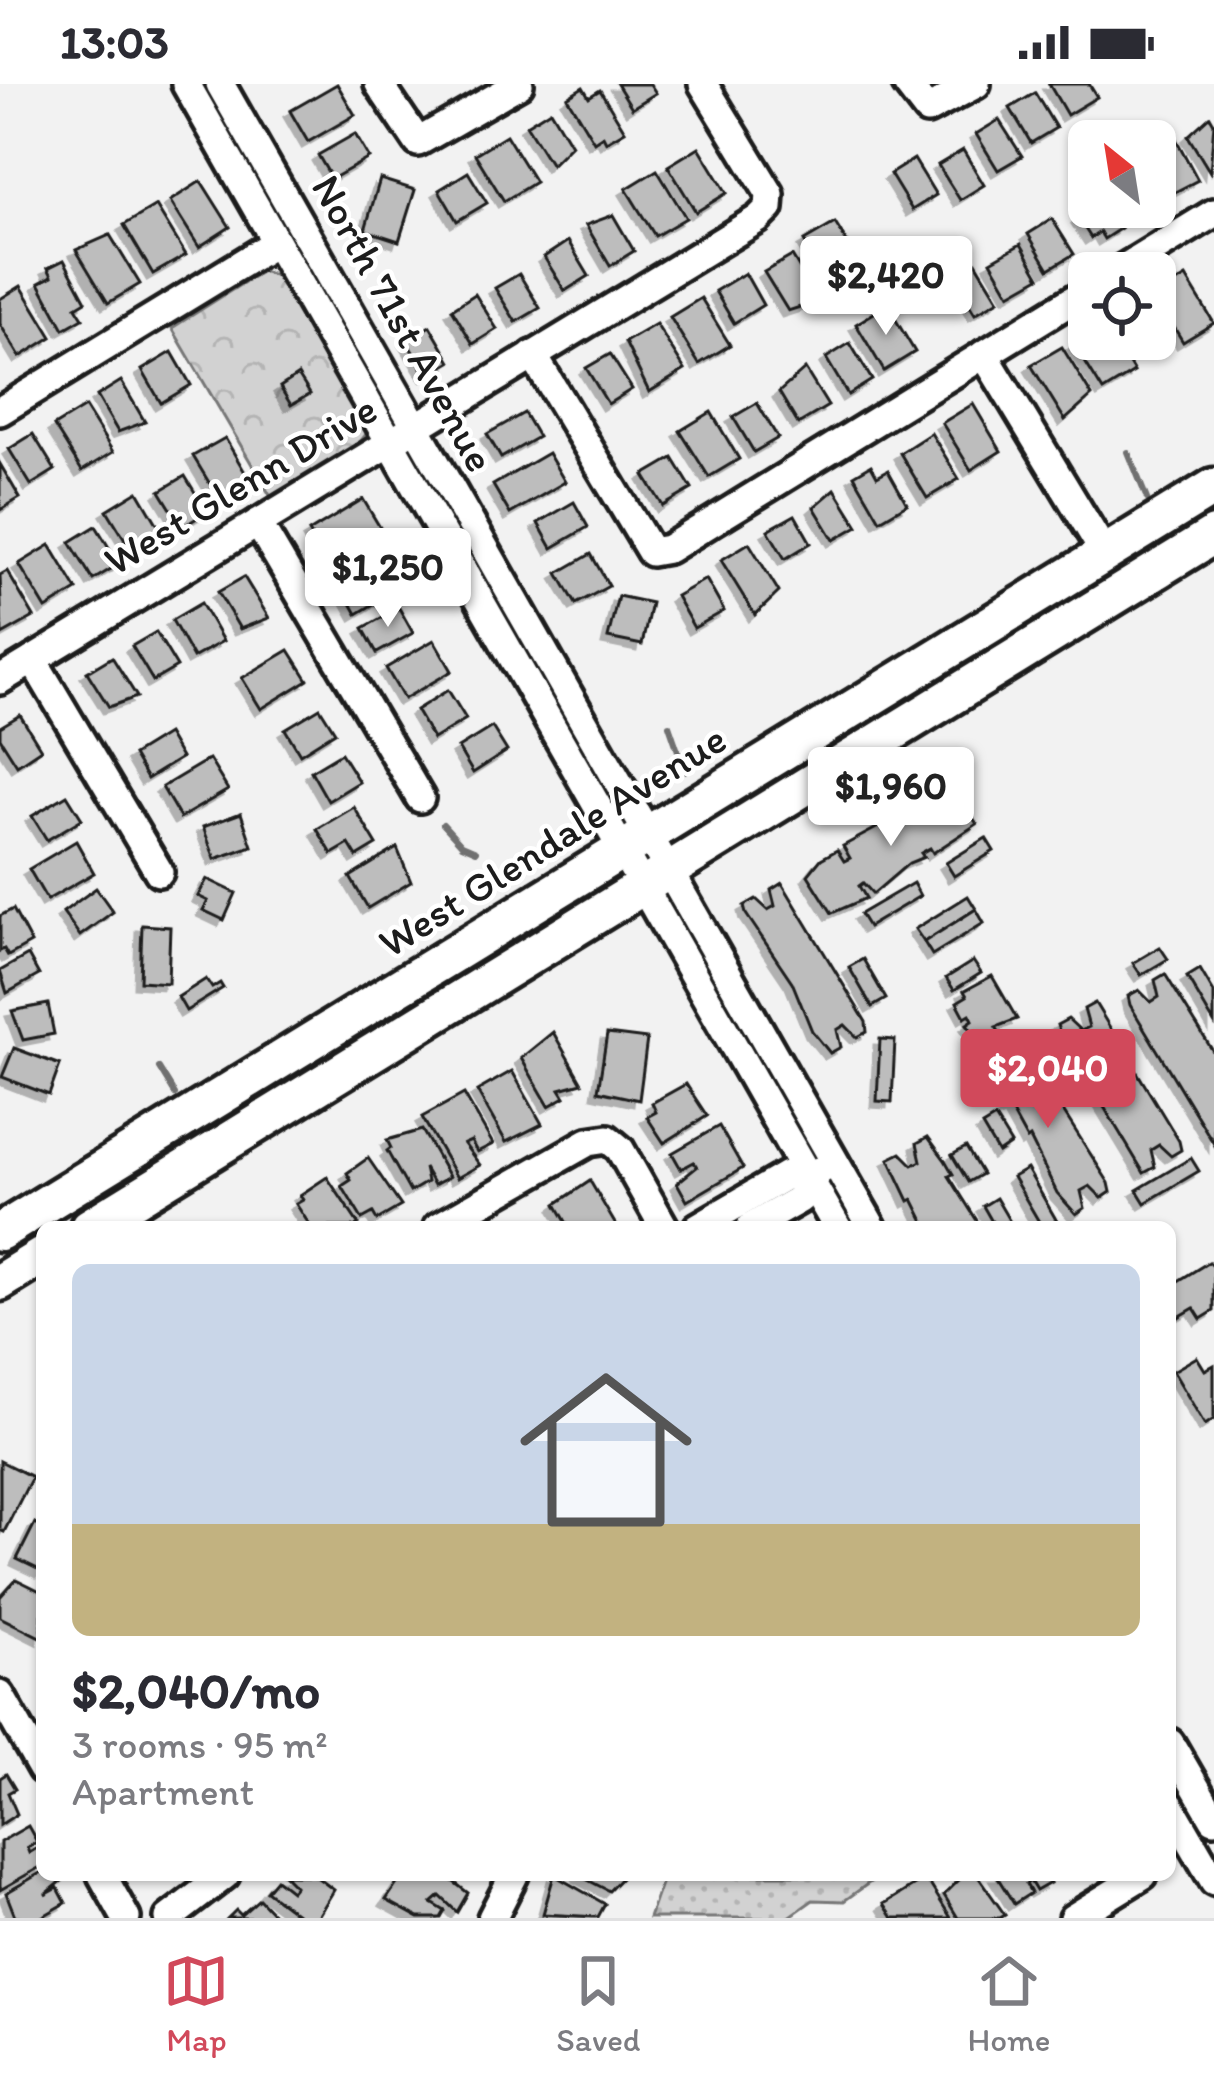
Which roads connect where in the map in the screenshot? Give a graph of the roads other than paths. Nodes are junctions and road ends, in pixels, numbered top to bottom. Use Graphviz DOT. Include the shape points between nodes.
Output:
graph roads {
  1 [pos="186,84"];
  2 [pos="220,84"];
  3 [pos="379,84"];
  4 [pos="519,84"];
  5 [pos="704,84"];
  6 [pos="907,84"];
  7 [pos="976,84"];
  8 [pos="1214,213"];
  9 [pos="275,243"];
  10 [pos="1150,252"];
  11 [pos="1068,303"];
  12 [pos="983,354"];
  13 [pos="532,355"];
  14 [pos="0,411"];
  15 [pos="402,434"];
  16 [pos="1214,488"];
  17 [pos="258,523"];
  18 [pos="1214,535"];
  19 [pos="1106,554"];
  20 [pos="33,660"];
  21 [pos="0,680"];
  22 [pos="420,798"];
  23 [pos="633,842"];
  24 [pos="159,872"];
  25 [pos="654,878"];
  26 [pos="836,1162"];
  27 [pos="808,1177"];
  28 [pos="98,1221"];
  29 [pos="449,1221"];
  30 [pos="661,1221"];
  31 [pos="708,1221"];
  32 [pos="761,1221"];
  33 [pos="834,1221"];
  34 [pos="869,1221"];
  35 [pos="0,1232"];
  36 [pos="36,1260"];
  37 [pos="0,1282"];
  38 [pos="0,1695"];
  39 [pos="30,1719"];
  40 [pos="1176,1753"];
  41 [pos="1176,1816"];
  42 [pos="1214,1819"];
  43 [pos="1192,1845"];
  44 [pos="105,1881"];
  45 [pos="217,1881"];
  46 [pos="511,1881"];
  47 [pos="1133,1881"];
  48 [pos="1214,1881"];
  49 [pos="126,1918"];
  50 [pos="169,1918"];
  51 [pos="492,1918"];
  52 [pos="1073,1918"];
  1 -- 9 [label="street, North 71st Avenue"];
  2 -- 15 [label="street, North 71st Avenue"];
  3 -- 4 [label="street" via="418,142"];
  5 -- 13 [label="street, West Glenn Drive" via="770,194 769,208"];
  6 -- 7 [label="street" via="926,110"];
  8 -- 10 [label="street"];
  9 -- 14 [label="street"];
  9 -- 15 [label="street, North 71st Avenue"];
  11 -- 12 [label="street"];
  12 -- 13 [label="street" via="668,549 650,551"];
  12 -- 19 [label="street"];
  13 -- 15 [label="street, West Glenn Drive"];
  15 -- 17 [label="street, West Glenn Drive"];
  15 -- 23 [label="street, North 71st Avenue"];
  16 -- 19 [label="main road, West Glendale Avenue"];
  17 -- 20 [label="street, West Glenn Drive"];
  17 -- 22 [label="street"];
  18 -- 25 [label="main road, West Glendale Avenue"];
  19 -- 23 [label="main road, West Glendale Avenue"];
  20 -- 21 [label="street, West Glenn Drive"];
  20 -- 24 [label="street"];
  23 -- 25 [label="street, North 71st Avenue"];
  23 -- 35 [label="main road, West Glendale Avenue"];
  25 -- 26 [label="street, North 71st Avenue"];
  25 -- 27 [label="street, North 71st Avenue"];
  25 -- 28 [label="main road, West Glendale Avenue"];
  26 -- 27 [label="street"];
  26 -- 34 [label="street, North 71st Avenue"];
  27 -- 31 [label="street" via="787,1175"];
  27 -- 32 [label="street" via="800,1198"];
  27 -- 33 [label="street, North 71st Avenue"];
  29 -- 30 [label="street" via="588,1142 608,1139"];
  36 -- 37 [label="main road"];
  38 -- 39 [label="street"];
  40 -- 42 [label="street"];
  41 -- 43 [label="street"];
  43 -- 48 [label="street"];
  44 -- 49 [label="street"];
  45 -- 50 [label="street"];
  46 -- 51 [label="street"];
  47 -- 52 [label="street"];
}
